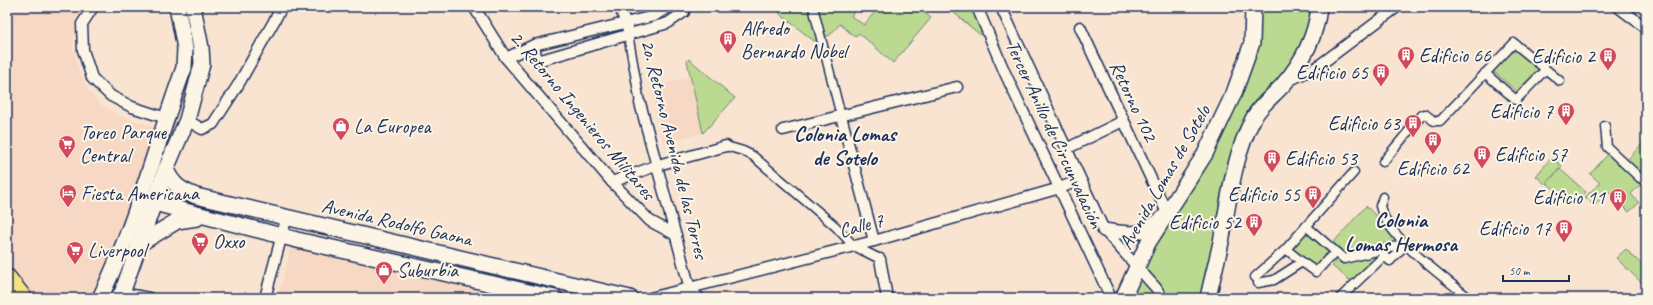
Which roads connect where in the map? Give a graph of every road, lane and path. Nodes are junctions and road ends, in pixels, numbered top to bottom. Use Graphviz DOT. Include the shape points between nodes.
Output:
graph roads {
  1 [pos="93,7"];
  2 [pos="177,7"];
  3 [pos="192,7"];
  4 [pos="282,7"];
  5 [pos="474,7"];
  6 [pos="620,7"];
  7 [pos="668,7"];
  8 [pos="685,7"];
  9 [pos="813,7"];
  10 [pos="977,7"];
  11 [pos="1001,7"];
  12 [pos="1253,7"];
  13 [pos="1320,7"];
  14 [pos="1397,7"];
  15 [pos="1618,7"];
  16 [pos="625,23"];
  17 [pos="1080,27"];
  18 [pos="1646,28"];
  19 [pos="628,34"];
  20 [pos="534,45"];
  21 [pos="506,58"];
  22 [pos="1545,70"];
  23 [pos="1485,73"];
  24 [pos="1560,81"];
  25 [pos="1284,83"];
  26 [pos="957,88"];
  27 [pos="640,103"];
  28 [pos="841,116"];
  29 [pos="166,118"];
  30 [pos="187,120"];
  31 [pos="1124,121"];
  32 [pos="1605,126"];
  33 [pos="783,130"];
  34 [pos="726,146"];
  35 [pos="1066,149"];
  36 [pos="1383,162"];
  37 [pos="658,165"];
  38 [pos="166,169"];
  39 [pos="1354,172"];
  40 [pos="1646,179"];
  41 [pos="1080,180"];
  42 [pos="612,182"];
  43 [pos="1060,188"];
  44 [pos="1383,197"];
  45 [pos="139,199"];
  46 [pos="154,204"];
  47 [pos="1166,214"];
  48 [pos="287,216"];
  49 [pos="205,217"];
  50 [pos="1306,226"];
  51 [pos="1104,230"];
  52 [pos="676,235"];
  53 [pos="282,236"];
  54 [pos="874,241"];
  55 [pos="139,244"];
  56 [pos="1406,244"];
  57 [pos="854,246"];
  58 [pos="1286,249"];
  59 [pos="1337,253"];
  60 [pos="880,259"];
  61 [pos="472,260"];
  62 [pos="1302,262"];
  63 [pos="1136,267"];
  64 [pos="7,273"];
  65 [pos="467,278"];
  66 [pos="7,279"];
  67 [pos="7,288"];
  68 [pos="690,289"];
  69 [pos="120,296"];
  70 [pos="13,298"];
  71 [pos="22,298"];
  72 [pos="25,298"];
  73 [pos="100,298"];
  74 [pos="149,298"];
  75 [pos="265,298"];
  76 [pos="555,298"];
  77 [pos="630,298"];
  78 [pos="650,298"];
  79 [pos="685,298"];
  80 [pos="699,298"];
  81 [pos="887,298"];
  82 [pos="1111,298"];
  83 [pos="1123,298"];
  84 [pos="1162,298"];
  85 [pos="1208,298"];
  86 [pos="1340,298"];
  87 [pos="1469,298"];
  1 -- 29 [label="street" via="82,24 83,50 92,78 111,96 132,107"];
  2 -- 29 [label="main road" via="185,48 184,68"];
  3 -- 30 [label="main road" via="202,64"];
  4 -- 30 [label="street" via="213,124 202,129"];
  5 -- 21 [label="street, 2. Retorno Ingenieros Militares"];
  6 -- 16 [label="street, 2o. Retorno Avenida de las Torres"];
  7 -- 16 [label="street" via="654,16"];
  8 -- 19 [label="street" via="684,12 668,23"];
  9 -- 28 [label="street"];
  10 -- 43 [label="street, Tercer Anillo de Circunvalación" via="1005,74"];
  11 -- 35 [label="street, Tercer Anillo de Circunvalación"];
  12 -- 47 [label="main road, Avenida Lomas de Sotelo" via="1252,43 1234,93 1205,154"];
  13 -- 25 [label="main road" via="1315,33 1308,49"];
  14 -- 25 [label="street" via="1317,67"];
  15 -- 18 [label="street"];
  16 -- 19 [label="street, 2o. Retorno Avenida de las Torres"];
  16 -- 20 [label="street"];
  17 -- 31 [label="street, Retorno 102"];
  19 -- 20 [label="street" via="541,60 536,57"];
  19 -- 27 [label="street, 2o. Retorno Avenida de las Torres"];
  20 -- 21 [label="street"];
  21 -- 42 [label="street, 2. Retorno Ingenieros Militares"];
  22 -- 23 [label="street" via="1516,100"];
  22 -- 23 [label="street" via="1514,43"];
  22 -- 24 [label="street"];
  23 -- 36 [label="street" via="1440,121 1434,122 1425,114 1422,115"];
  25 -- 85 [label="main road" via="1253,118 1242,147 1232,180"];
  26 -- 28 [label="street"];
  27 -- 37 [label="street, 2o. Retorno Avenida de las Torres"];
  28 -- 33 [label="street"];
  28 -- 54 [label="street"];
  29 -- 45 [label="main road"];
  30 -- 38 [label="main road"];
  31 -- 35 [label="street"];
  31 -- 47 [label="street, Retorno 102"];
  32 -- 40 [label="street" via="1607,147 1640,178"];
  34 -- 37 [label="street"];
  34 -- 57 [label="street" via="753,156 836,226"];
  35 -- 41 [label="street, Tercer Anillo de Circunvalación"];
  37 -- 42 [label="street"];
  37 -- 52 [label="street, 2o. Retorno Avenida de las Torres"];
  38 -- 46 [label="main road"];
  38 -- 48 [label="main road, Avenida Rodolfo Gaona" via="170,179 179,189 196,196"];
  39 -- 50 [label="street"];
  41 -- 43 [label="street, Calle 7"];
  41 -- 51 [label="street, Tercer Anillo de Circunvalación"];
  42 -- 52 [label="street, 2. Retorno Ingenieros Militares" via="650,221"];
  43 -- 54 [label="street, Calle 7"];
  43 -- 82 [label="street, Tercer Anillo de Circunvalación"];
  44 -- 56 [label="street" via="1380,206 1386,223"];
  45 -- 46 [label="main road, Avenida Rodolfo Gaona"];
  45 -- 73 [label="main road" via="116,264"];
  46 -- 49 [label="main road, Avenida Rodolfo Gaona"];
  46 -- 55 [label="main road"];
  47 -- 51 [label="street" via="1144,232"];
  47 -- 63 [label="main road, Avenida Lomas de Sotelo"];
  48 -- 53 [label="street"];
  48 -- 61 [label="main road, Avenida Rodolfo Gaona"];
  49 -- 53 [label="main road, Avenida Rodolfo Gaona"];
  49 -- 55 [label="main road" via="177,221"];
  50 -- 58 [label="street"];
  50 -- 59 [label="street"];
  51 -- 63 [label="street, Tercer Anillo de Circunvalación"];
  52 -- 68 [label="street, 2o. Retorno Avenida de las Torres"];
  53 -- 65 [label="main road, Avenida Rodolfo Gaona"];
  53 -- 75 [label="street"];
  54 -- 57 [label="street, Calle 7"];
  55 -- 69 [label="main road"];
  56 -- 59 [label="street" via="1344,259"];
  56 -- 86 [label="street" via="1390,261 1384,256"];
  56 -- 87 [label="street"];
  57 -- 60 [label="street"];
  57 -- 68 [label="street, Calle 7"];
  58 -- 62 [label="street"];
  58 -- 62 [label="street" via="1257,280 1274,280"];
  59 -- 62 [label="street" via="1316,272"];
  60 -- 81 [label="street"];
  61 -- 65 [label="main road"];
  61 -- 77 [label="main road, Avenida Rodolfo Gaona"];
  63 -- 83 [label="main road, Avenida Lomas de Sotelo"];
  63 -- 84 [label="street, Tercer Anillo de Circunvalación"];
  64 -- 72 [label="main road"];
  65 -- 76 [label="main road, Avenida Rodolfo Gaona"];
  66 -- 71 [label="highway"];
  67 -- 70 [label="highway"];
  68 -- 78 [label="street, Calle 7"];
  68 -- 79 [label="street, 2o. Retorno Avenida de las Torres"];
  68 -- 80 [label="street"];
  69 -- 74 [label="street"];
}
